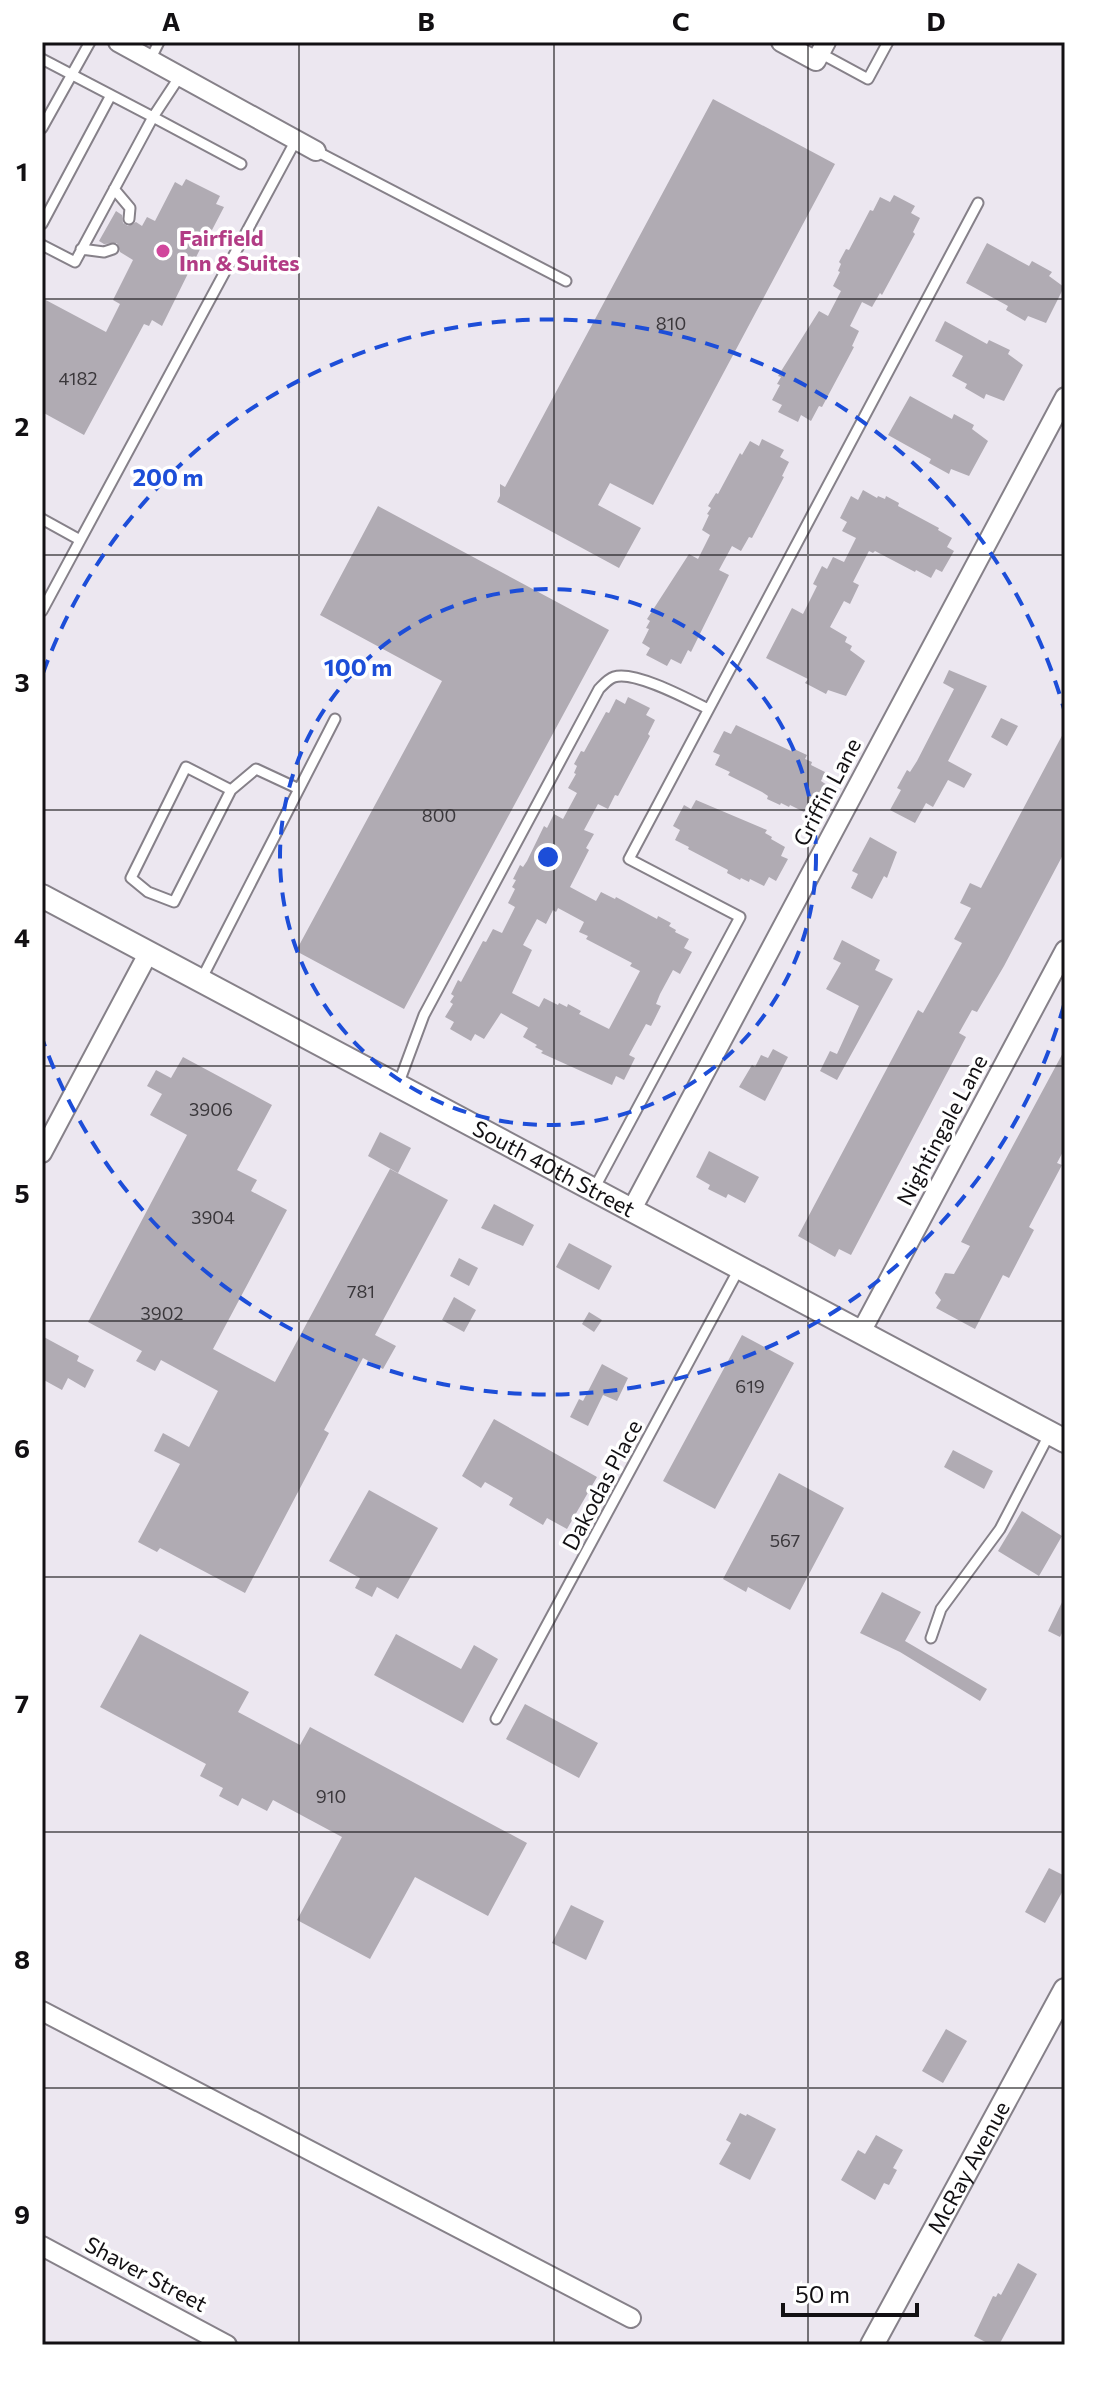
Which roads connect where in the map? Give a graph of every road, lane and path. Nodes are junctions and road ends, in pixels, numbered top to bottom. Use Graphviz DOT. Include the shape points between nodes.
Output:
graph roads {
  1 [pos="90,42"];
  2 [pos="118,42"];
  3 [pos="159,42"];
  4 [pos="781,42"];
  5 [pos="888,42"];
  6 [pos="823,48"];
  7 [pos="42,59"];
  8 [pos="150,60"];
  9 [pos="71,74"];
  10 [pos="180,76"];
  11 [pos="111,95"];
  12 [pos="153,117"];
  13 [pos="42,128"];
  14 [pos="296,140"];
  15 [pos="316,151"];
  16 [pos="241,164"];
  17 [pos="114,189"];
  18 [pos="978,203"];
  19 [pos="129,219"];
  20 [pos="42,224"];
  21 [pos="42,245"];
  22 [pos="81,249"];
  23 [pos="113,249"];
  24 [pos="566,281"];
  25 [pos="1065,397"];
  26 [pos="42,519"];
  27 [pos="80,540"];
  28 [pos="42,611"];
  29 [pos="708,709"];
  30 [pos="335,719"];
  31 [pos="299,789"];
  32 [pos="231,790"];
  33 [pos="42,896"];
  34 [pos="1065,950"];
  35 [pos="149,952"];
  36 [pos="201,980"];
  37 [pos="398,1085"];
  38 [pos="42,1153"];
  39 [pos="594,1189"];
  40 [pos="632,1209"];
  41 [pos="740,1267"];
  42 [pos="861,1332"];
  43 [pos="1058,1437"];
  44 [pos="931,1638"];
  45 [pos="496,1719"];
  46 [pos="1065,1990"];
  47 [pos="42,2011"];
  48 [pos="42,2246"];
  49 [pos="631,2318"];
  50 [pos="227,2345"];
  51 [pos="872,2345"];
  1 -- 9 [label="lane"];
  2 -- 8 [label="street"];
  3 -- 8 [label="lane"];
  4 -- 6 [label="street" via="816,61"];
  5 -- 6 [label="lane" via="868,79"];
  7 -- 9 [label="lane"];
  8 -- 10 [label="street"];
  9 -- 11 [label="lane"];
  9 -- 13 [label="lane"];
  10 -- 12 [label="lane"];
  10 -- 14 [label="street"];
  11 -- 12 [label="lane"];
  11 -- 20 [label="lane"];
  12 -- 16 [label="lane"];
  12 -- 17 [label="lane"];
  14 -- 15 [label="street"];
  14 -- 27 [label="lane"];
  15 -- 24 [label="lane"];
  17 -- 19 [label="lane" via="130,208"];
  17 -- 22 [label="lane"];
  18 -- 29 [label="lane"];
  21 -- 22 [label="lane" via="75,262"];
  22 -- 23 [label="lane"];
  25 -- 40 [label="street, Griffin Lane"];
  26 -- 27 [label="lane"];
  27 -- 28 [label="lane"];
  29 -- 37 [label="lane" via="627,675 612,677 599,689 424,1015"];
  29 -- 39 [label="lane" via="629,859 740,917"];
  30 -- 31 [label="lane"];
  31 -- 32 [label="lane" via="256,769"];
  31 -- 36 [label="lane"];
  32 -- 32 [label="lane" via="186,767 131,878 174,902"];
  33 -- 35 [label="street, South 40th Street"];
  34 -- 42 [label="street, Nightingale Lane"];
  35 -- 36 [label="street, South 40th Street"];
  35 -- 38 [label="street"];
  36 -- 37 [label="street, South 40th Street"];
  37 -- 39 [label="street, South 40th Street"];
  39 -- 40 [label="street, South 40th Street"];
  40 -- 41 [label="street, South 40th Street"];
  41 -- 42 [label="street, South 40th Street"];
  41 -- 45 [label="lane, Dakodas Place"];
  42 -- 43 [label="street, South 40th Street"];
  43 -- 44 [label="lane" via="941,1609"];
  46 -- 51 [label="street, McRay Avenue"];
  47 -- 49 [label="street"];
  48 -- 50 [label="street, Shaver Street"];
}
